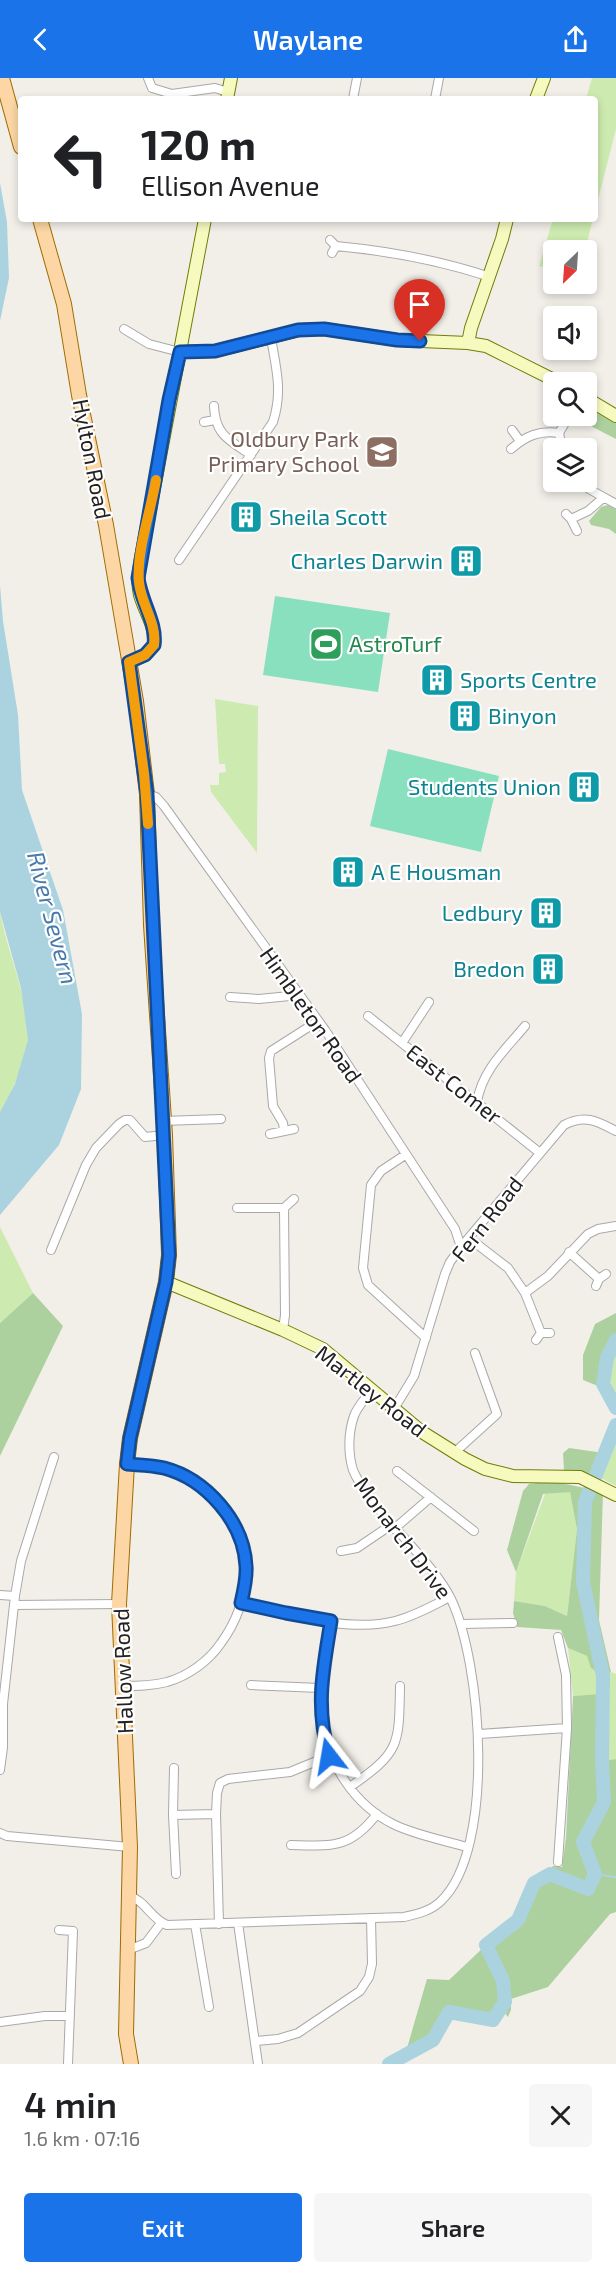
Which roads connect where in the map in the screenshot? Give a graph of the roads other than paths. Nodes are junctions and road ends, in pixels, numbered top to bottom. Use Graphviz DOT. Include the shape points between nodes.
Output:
graph roads {
  1 [pos="2,78"];
  2 [pos="148,78"];
  3 [pos="231,78"];
  4 [pos="357,78"];
  5 [pos="439,78"];
  6 [pos="544,78"];
  7 [pos="228,96"];
  8 [pos="354,96"];
  9 [pos="436,96"];
  10 [pos="537,96"];
  11 [pos="18,136"];
  12 [pos="41,222"];
  13 [pos="204,222"];
  14 [pos="506,222"];
  15 [pos="333,246"];
  16 [pos="490,277"];
  17 [pos="124,329"];
  18 [pos="271,338"];
  19 [pos="468,343"];
  20 [pos="180,352"];
  21 [pos="543,374"];
  22 [pos="597,405"];
  23 [pos="214,406"];
  24 [pos="616,416"];
  25 [pos="215,420"];
  26 [pos="204,422"];
  27 [pos="563,426"];
  28 [pos="512,430"];
  29 [pos="559,433"];
  30 [pos="560,438"];
  31 [pos="520,441"];
  32 [pos="511,449"];
  33 [pos="251,455"];
  34 [pos="594,492"];
  35 [pos="603,498"];
  36 [pos="616,504"];
  37 [pos="577,531"];
  38 [pos="178,560"];
  39 [pos="129,662"];
  40 [pos="147,794"];
  41 [pos="300,995"];
  42 [pos="230,997"];
  43 [pos="429,1002"];
  44 [pos="368,1016"];
  45 [pos="318,1021"];
  46 [pos="525,1026"];
  47 [pos="402,1043"];
  48 [pos="477,1101"];
  49 [pos="221,1119"];
  50 [pos="164,1128"];
  51 [pos="294,1129"];
  52 [pos="284,1130"];
  53 [pos="616,1131"];
  54 [pos="270,1134"];
  55 [pos="540,1153"];
  56 [pos="405,1155"];
  57 [pos="294,1199"];
  58 [pos="236,1208"];
  59 [pos="284,1208"];
  60 [pos="616,1226"];
  61 [pos="469,1238"];
  62 [pos="461,1247"];
  63 [pos="51,1250"];
  64 [pos="569,1252"];
  65 [pos="600,1280"];
  66 [pos="166,1282"];
  67 [pos="525,1293"];
  68 [pos="283,1330"];
  69 [pos="542,1335"];
  70 [pos="426,1338"];
  71 [pos="475,1353"];
  72 [pos="479,1362"];
  73 [pos="470,1367"];
  74 [pos="371,1390"];
  75 [pos="394,1409"];
  76 [pos="454,1454"];
  77 [pos="54,1457"];
  78 [pos="127,1464"];
  79 [pos="397,1471"];
  80 [pos="610,1492"];
  81 [pos="431,1497"];
  82 [pos="393,1527"];
  83 [pos="474,1531"];
  84 [pos="341,1551"];
  85 [pos="0,1595"];
  86 [pos="450,1597"];
  87 [pos="14,1601"];
  88 [pos="241,1603"];
  89 [pos="119,1604"];
  90 [pos="331,1621"];
  91 [pos="513,1623"];
  92 [pos="461,1624"];
  93 [pos="558,1636"];
  94 [pos="122,1686"];
  95 [pos="251,1686"];
  96 [pos="400,1686"];
  97 [pos="320,1688"];
  98 [pos="567,1728"];
  99 [pos="479,1734"];
  100 [pos="329,1756"];
  101 [pos="174,1768"];
  102 [pos="0,1770"];
  103 [pos="350,1788"];
  104 [pos="216,1814"];
  105 [pos="377,1814"];
  106 [pos="173,1815"];
  107 [pos="0,1833"];
  108 [pos="291,1845"];
  109 [pos="130,1847"];
  110 [pos="467,1847"];
  111 [pos="558,1862"];
  112 [pos="176,1874"];
  113 [pos="129,1896"];
  114 [pos="371,1918"];
  115 [pos="161,1923"];
  116 [pos="237,1923"];
  117 [pos="195,1924"];
  118 [pos="219,1924"];
  119 [pos="59,1930"];
  120 [pos="128,1950"];
  121 [pos="209,2007"];
  122 [pos="69,2016"];
  123 [pos="0,2022"];
  124 [pos="256,2041"];
  125 [pos="68,2064"];
  126 [pos="131,2064"];
  127 [pos="258,2064"];
  1 -- 11 [label="main road"];
  2 -- 7 [label="street" via="152,88 172,94 215,88"];
  3 -- 7 [label="main road"];
  4 -- 8 [label="street"];
  5 -- 9 [label="street"];
  6 -- 10 [label="main road"];
  12 -- 39 [label="main road, Hylton Road" via="64,304"];
  13 -- 20 [label="main road"];
  14 -- 16 [label="main road"];
  15 -- 16 [label="street" via="385,251"];
  16 -- 19 [label="main road"];
  17 -- 20 [label="street" via="149,344"];
  18 -- 19 [label="main road" via="298,330 324,329 397,340"];
  18 -- 20 [label="main road" via="215,351"];
  18 -- 33 [label="street" via="279,404 273,422"];
  19 -- 21 [label="main road" via="486,346"];
  20 -- 39 [label="main road" via="138,578 140,595 154,626 154,645 145,655"];
  22 -- 24 [label="main road"];
  23 -- 25 [label="street"];
  25 -- 26 [label="street"];
  25 -- 33 [label="street" via="224,436"];
  27 -- 29 [label="street"];
  28 -- 31 [label="street"];
  29 -- 30 [label="street"];
  29 -- 31 [label="street" via="545,431"];
  31 -- 32 [label="street"];
  33 -- 38 [label="street"];
  34 -- 35 [label="street"];
  35 -- 36 [label="street"];
  35 -- 37 [label="street" via="588,511 568,517"];
  39 -- 40 [label="main road, Hylton Road"];
  40 -- 41 [label="street, Himbleton Road" via="164,806"];
  40 -- 50 [label="main road, Hylton Road"];
  41 -- 42 [label="street"];
  41 -- 45 [label="street, Himbleton Road"];
  43 -- 47 [label="street"];
  44 -- 47 [label="street, East Comer"];
  45 -- 52 [label="street" via="271,1051 273,1106"];
  45 -- 56 [label="street, Himbleton Road"];
  46 -- 48 [label="street" via="488,1070"];
  47 -- 48 [label="street, East Comer"];
  48 -- 55 [label="street, East Comer"];
  49 -- 50 [label="street"];
  50 -- 63 [label="street" via="145,1137 130,1120 125,1120 96,1148"];
  50 -- 66 [label="main road, Hallow Road" via="169,1255"];
  51 -- 52 [label="street"];
  52 -- 54 [label="street"];
  53 -- 55 [label="street, Fern Road" via="594,1120 575,1120 558,1131"];
  55 -- 61 [label="street, Fern Road"];
  56 -- 62 [label="street, Himbleton Road" via="455,1229"];
  56 -- 70 [label="street" via="381,1172 371,1185 363,1268 368,1285"];
  57 -- 59 [label="street"];
  58 -- 59 [label="street"];
  59 -- 68 [label="street"];
  60 -- 64 [label="street" via="588,1234"];
  61 -- 62 [label="street, Fern Road"];
  61 -- 67 [label="street" via="508,1268"];
  62 -- 70 [label="street, Fern Road" via="445,1275"];
  64 -- 65 [label="street"];
  64 -- 67 [label="street" via="548,1276"];
  66 -- 68 [label="main road, Martley Road"];
  66 -- 78 [label="main road, Hallow Road"];
  67 -- 69 [label="street"];
  68 -- 74 [label="main road, Martley Road" via="323,1349"];
  70 -- 75 [label="street, Fern Road" via="414,1376"];
  71 -- 72 [label="street"];
  72 -- 73 [label="street"];
  72 -- 76 [label="street" via="497,1414"];
  74 -- 75 [label="main road, Martley Road"];
  74 -- 82 [label="street, Monarch Drive" via="354,1416 348,1452 362,1487"];
  75 -- 76 [label="main road, Martley Road"];
  76 -- 80 [label="main road, Martley Road" via="485,1469 513,1476 580,1477"];
  77 -- 87 [label="street" via="21,1561"];
  78 -- 88 [label="street" via="174,1471 198,1485 224,1510 238,1533 246,1563"];
  78 -- 89 [label="main road, Hallow Road"];
  79 -- 81 [label="street"];
  81 -- 82 [label="street"];
  81 -- 83 [label="street"];
  82 -- 84 [label="street" via="357,1548"];
  82 -- 86 [label="street, Monarch Drive"];
  85 -- 87 [label="street"];
  86 -- 90 [label="street" via="390,1622"];
  86 -- 92 [label="street, Monarch Drive"];
  87 -- 89 [label="street"];
  87 -- 102 [label="street"];
  88 -- 90 [label="street"];
  88 -- 94 [label="street" via="232,1628 215,1653 194,1670 169,1682"];
  89 -- 94 [label="main road, Hallow Road"];
  90 -- 97 [label="street"];
  91 -- 92 [label="street"];
  92 -- 99 [label="street, Monarch Drive" via="470,1660"];
  93 -- 98 [label="street" via="566,1675"];
  94 -- 109 [label="main road, Hallow Road"];
  95 -- 97 [label="street"];
  96 -- 103 [label="street" via="399,1733 392,1752"];
  97 -- 100 [label="street" via="323,1734"];
  98 -- 99 [label="street"];
  98 -- 111 [label="street"];
  99 -- 110 [label="street, Monarch Drive" via="476,1794"];
  100 -- 103 [label="street"];
  100 -- 104 [label="street" via="290,1772 222,1781 217,1788"];
  101 -- 106 [label="street"];
  103 -- 105 [label="street"];
  104 -- 106 [label="street"];
  104 -- 118 [label="street"];
  105 -- 108 [label="street" via="354,1839 321,1846"];
  105 -- 110 [label="street" via="411,1832"];
  106 -- 112 [label="street"];
  107 -- 109 [label="street"];
  109 -- 113 [label="main road, Hallow Road"];
  110 -- 114 [label="street, Monarch Drive" via="459,1875 440,1902 415,1914"];
  113 -- 115 [label="street"];
  113 -- 120 [label="main road, Hallow Road"];
  114 -- 116 [label="street, Monarch Drive"];
  114 -- 124 [label="street" via="372,1964 360,1991 298,2033"];
  115 -- 117 [label="street, Monarch Drive"];
  115 -- 120 [label="street" via="146,1943"];
  116 -- 118 [label="street, Monarch Drive"];
  116 -- 124 [label="street"];
  117 -- 118 [label="street, Monarch Drive"];
  117 -- 121 [label="street"];
  119 -- 122 [label="street" via="78,1931"];
  120 -- 126 [label="main road, Hallow Road" via="126,2034"];
  122 -- 123 [label="street"];
  122 -- 125 [label="street"];
  124 -- 127 [label="street"];
}
